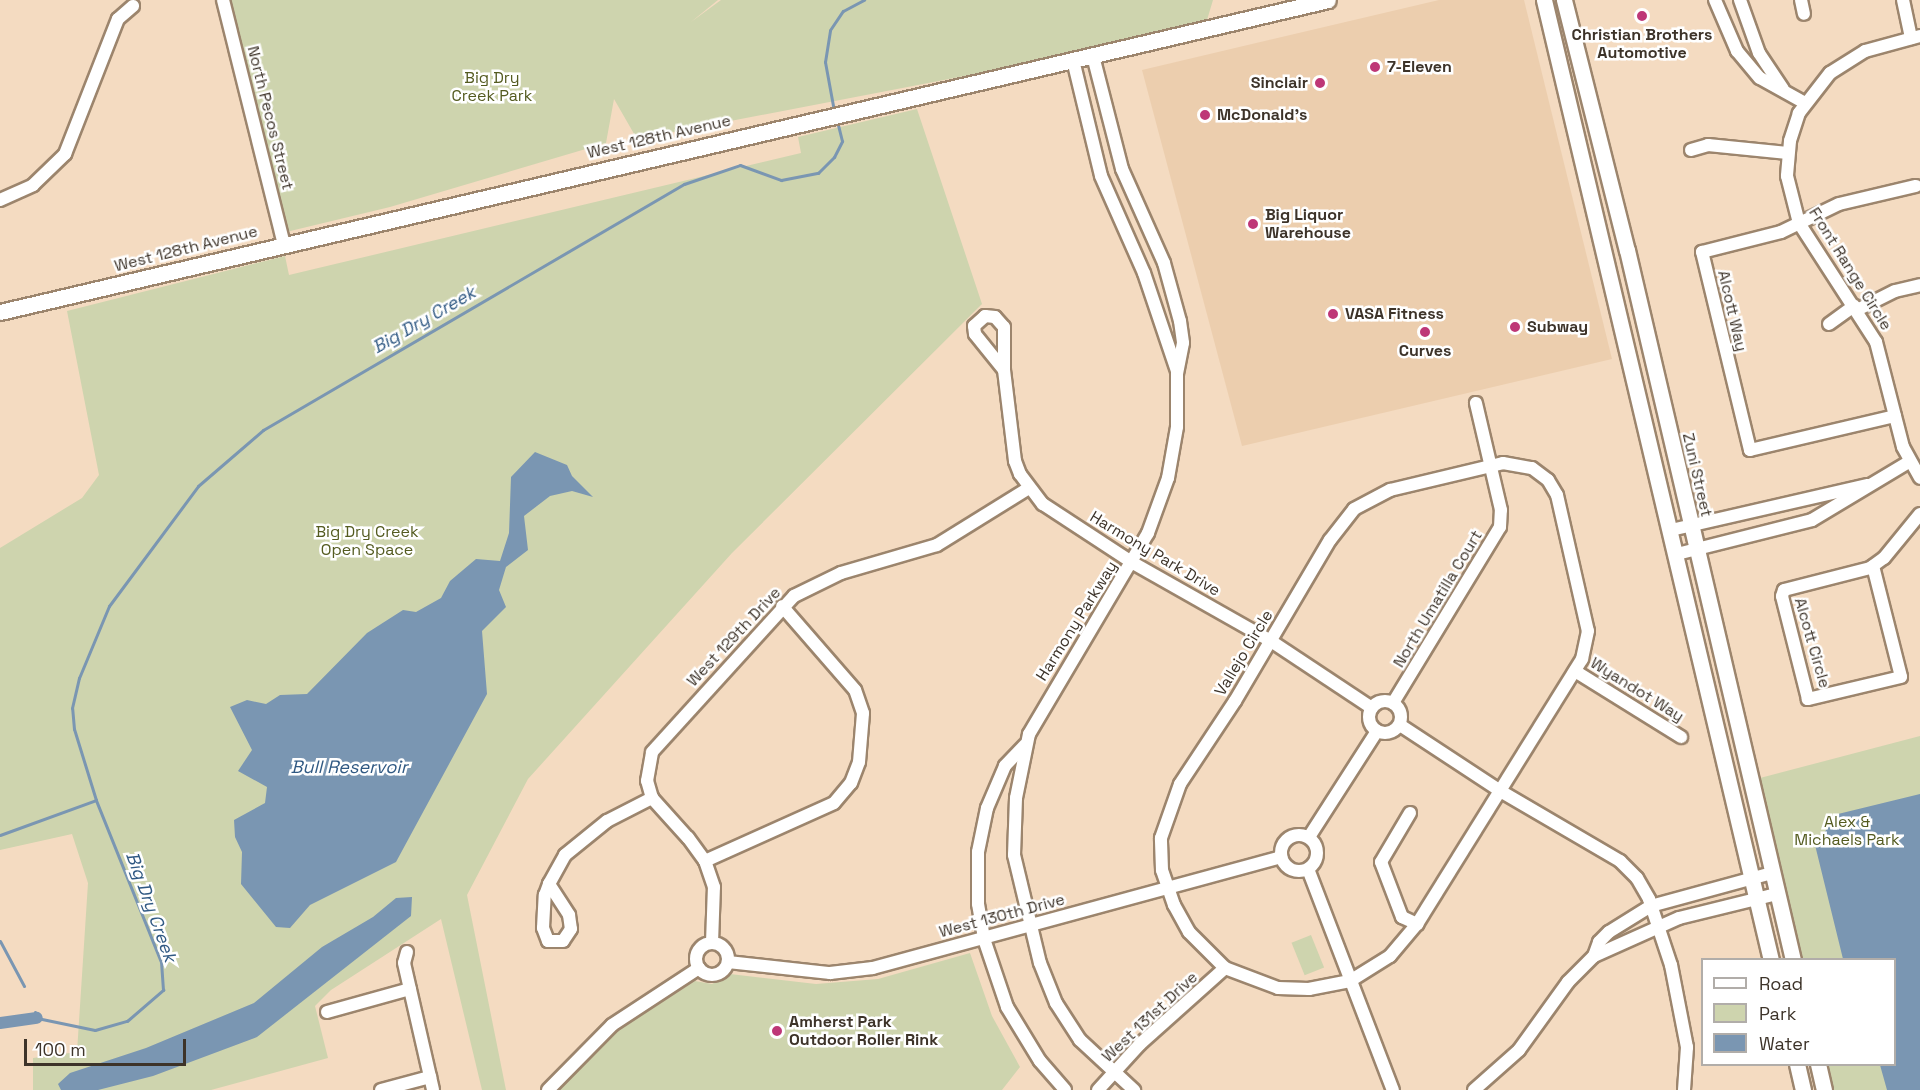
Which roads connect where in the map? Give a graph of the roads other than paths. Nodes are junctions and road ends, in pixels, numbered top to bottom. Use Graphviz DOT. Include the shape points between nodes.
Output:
graph roads {
  1 [pos="223,0"];
  2 [pos="1328,0"];
  3 [pos="1544,0"];
  4 [pos="1564,0"];
  5 [pos="1715,0"];
  6 [pos="1740,0"];
  7 [pos="1801,0"];
  8 [pos="1903,0"];
  9 [pos="133,6"];
  10 [pos="1804,14"];
  11 [pos="1916,37"];
  12 [pos="1093,56"];
  13 [pos="1073,60"];
  14 [pos="1783,88"];
  15 [pos="1805,103"];
  16 [pos="1690,150"];
  17 [pos="1788,153"];
  18 [pos="1125,179"];
  19 [pos="1104,184"];
  20 [pos="1916,186"];
  21 [pos="0,200"];
  22 [pos="1799,223"];
  23 [pos="285,244"];
  24 [pos="1920,285"];
  25 [pos="1855,308"];
  26 [pos="0,312"];
  27 [pos="1829,324"];
  28 [pos="1004,369"];
  29 [pos="1177,373"];
  30 [pos="1476,403"];
  31 [pos="1895,416"];
  32 [pos="1909,462"];
  33 [pos="1491,466"];
  34 [pos="1920,478"];
  35 [pos="1869,485"];
  36 [pos="1029,488"];
  37 [pos="1920,514"];
  38 [pos="1690,525"];
  39 [pos="1671,530"];
  40 [pos="1696,549"];
  41 [pos="1677,554"];
  42 [pos="1133,563"];
  43 [pos="1873,566"];
  44 [pos="782,606"];
  45 [pos="1271,641"];
  46 [pos="1575,671"];
  47 [pos="1393,703"];
  48 [pos="1371,708"];
  49 [pos="1400,725"];
  50 [pos="1377,731"];
  51 [pos="1681,737"];
  52 [pos="1025,745"];
  53 [pos="1502,792"];
  54 [pos="652,798"];
  55 [pos="1410,813"];
  56 [pos="1309,837"];
  57 [pos="1281,857"];
  58 [pos="705,861"];
  59 [pos="1308,869"];
  60 [pos="1772,873"];
  61 [pos="1752,878"];
  62 [pos="549,884"];
  63 [pos="1168,889"];
  64 [pos="1778,894"];
  65 [pos="1756,899"];
  66 [pos="1651,906"];
  67 [pos="1417,924"];
  68 [pos="1030,925"];
  69 [pos="1659,925"];
  70 [pos="984,939"];
  71 [pos="712,943"];
  72 [pos="407,952"];
  73 [pos="1594,956"];
  74 [pos="1771,958"];
  75 [pos="1793,958"];
  76 [pos="728,962"];
  77 [pos="699,968"];
  78 [pos="1225,968"];
  79 [pos="1350,981"];
  80 [pos="410,989"];
  81 [pos="327,1012"];
  82 [pos="1797,1066"];
  83 [pos="1818,1066"];
  84 [pos="1112,1074"];
  85 [pos="430,1077"];
  86 [pos="381,1090"];
  87 [pos="433,1090"];
  88 [pos="548,1090"];
  89 [pos="1065,1090"];
  90 [pos="1098,1090"];
  91 [pos="1134,1090"];
  92 [pos="1393,1090"];
  93 [pos="1474,1090"];
  94 [pos="1684,1090"];
  95 [pos="1803,1090"];
  96 [pos="1824,1090"];
  1 -- 23 [label="street, North Pecos Street"];
  2 -- 12 [label="main road, West 128th Avenue"];
  3 -- 39 [label="main road"];
  4 -- 38 [label="main road, Zuni Street"];
  5 -- 14 [label="street" via="1737,51 1760,78"];
  6 -- 14 [label="street" via="1760,53"];
  7 -- 10 [label="street"];
  8 -- 11 [label="street"];
  9 -- 21 [label="street" via="118,20 65,153 33,185"];
  11 -- 15 [label="street, Front Range Circle" via="1856,55 1830,73"];
  12 -- 13 [label="main road, West 128th Avenue"];
  12 -- 18 [label="street, Harmony Parkway"];
  13 -- 19 [label="street, Harmony Parkway"];
  13 -- 23 [label="main road, West 128th Avenue"];
  14 -- 15 [label="street"];
  15 -- 17 [label="street, Front Range Circle"];
  16 -- 17 [label="street" via="1708,145"];
  17 -- 22 [label="street, Front Range Circle" via="1787,176"];
  18 -- 19 [label="street"];
  18 -- 29 [label="street, Harmony Parkway" via="1173,291 1183,343"];
  19 -- 29 [label="street, Harmony Parkway" via="1144,273"];
  20 -- 22 [label="street, Alcott Way" via="1839,204"];
  22 -- 25 [label="street, Front Range Circle"];
  22 -- 31 [label="street, Alcott Way" via="1760,238 1702,252 1749,448 1752,451"];
  23 -- 26 [label="main road, West 128th Avenue"];
  24 -- 25 [label="street"];
  25 -- 27 [label="street"];
  25 -- 31 [label="street, Front Range Circle" via="1876,342"];
  28 -- 36 [label="street, Harmony Park Drive" via="1015,461"];
  29 -- 42 [label="street, Harmony Parkway" via="1177,427 1168,478"];
  30 -- 33 [label="street, North Umatilla Court"];
  31 -- 32 [label="street, Front Range Circle"];
  32 -- 34 [label="street, Front Range Circle"];
  32 -- 35 [label="street"];
  33 -- 45 [label="street, Vallejo Circle" via="1390,490 1360,504 1338,527"];
  33 -- 46 [label="street, Vallejo Circle" via="1518,463 1532,468 1548,480 1557,495 1588,632 1585,652"];
  33 -- 47 [label="street, North Umatilla Court" via="1501,510 1496,537"];
  35 -- 38 [label="street"];
  35 -- 40 [label="street" via="1850,501 1812,520"];
  36 -- 42 [label="street, Harmony Park Drive" via="1043,504"];
  36 -- 44 [label="street, West 129th Drive" via="954,537 910,555 833,577 807,588"];
  37 -- 43 [label="street"];
  38 -- 39 [label="street"];
  38 -- 40 [label="main road, Zuni Street"];
  39 -- 41 [label="main road"];
  40 -- 41 [label="street"];
  40 -- 60 [label="main road, Zuni Street"];
  41 -- 61 [label="main road"];
  42 -- 45 [label="street, Harmony Park Drive"];
  42 -- 52 [label="street, Harmony Parkway" via="1070,662"];
  43 -- 43 [label="street, Alcott Circle" via="1784,590 1808,699 1901,677"];
  44 -- 54 [label="street, West 129th Drive" via="652,752 646,781"];
  44 -- 58 [label="street" via="855,690 863,713 860,762 851,783 834,803"];
  45 -- 48 [label="street, Harmony Park Drive"];
  45 -- 63 [label="street, Vallejo Circle" via="1169,808 1161,851"];
  46 -- 51 [label="street, Wyandot Way"];
  46 -- 53 [label="street, Vallejo Circle"];
  47 -- 48 [label="street" via="1379,702"];
  47 -- 49 [label="street" via="1401,715"];
  48 -- 50 [label="street" via="1369,719"];
  49 -- 50 [label="street" via="1391,732"];
  49 -- 53 [label="street"];
  50 -- 56 [label="street"];
  52 -- 68 [label="street, Harmony Parkway" via="1014,846"];
  52 -- 70 [label="street, Harmony Parkway" via="1012,754 999,777 980,834 977,870"];
  53 -- 66 [label="street" via="1620,861 1640,883"];
  53 -- 67 [label="street, Vallejo Circle"];
  54 -- 58 [label="street"];
  54 -- 62 [label="street" via="607,821 566,855"];
  55 -- 67 [label="street" via="1381,862 1402,918"];
  56 -- 57 [label="street" via="1288,838"];
  56 -- 59 [label="street" via="1318,853"];
  57 -- 59 [label="street" via="1292,869"];
  57 -- 63 [label="street, West 130th Drive"];
  58 -- 71 [label="street" via="714,887"];
  59 -- 79 [label="street"];
  60 -- 61 [label="street"];
  60 -- 64 [label="main road, Zuni Street"];
  61 -- 65 [label="main road"];
  61 -- 66 [label="street"];
  63 -- 68 [label="street, West 130th Drive"];
  63 -- 78 [label="street, Vallejo Circle" via="1189,932"];
  64 -- 65 [label="street"];
  64 -- 75 [label="main road, Zuni Street"];
  65 -- 69 [label="street"];
  65 -- 74 [label="main road"];
  66 -- 69 [label="street"];
  66 -- 73 [label="street" via="1609,932 1599,942"];
  67 -- 79 [label="street, Vallejo Circle" via="1390,956"];
  68 -- 70 [label="street, West 130th Drive"];
  68 -- 84 [label="street, Harmony Parkway" via="1056,1003 1080,1040"];
  69 -- 73 [label="street"];
  69 -- 94 [label="street" via="1686,1035"];
  70 -- 76 [label="street, West 130th Drive" via="873,968 830,973"];
  70 -- 89 [label="street, Harmony Parkway" via="1015,1023"];
  71 -- 76 [label="street" via="724,949"];
  71 -- 77 [label="street" via="697,954"];
  72 -- 80 [label="street" via="404,963"];
  73 -- 93 [label="street" via="1568,982 1519,1050"];
  76 -- 77 [label="street" via="713,975"];
  77 -- 88 [label="street" via="612,1025"];
  78 -- 79 [label="street, Vallejo Circle" via="1278,988 1309,989"];
  78 -- 84 [label="street, West 131st Drive"];
  79 -- 92 [label="street"];
  80 -- 81 [label="street"];
  80 -- 85 [label="street"];
  82 -- 95 [label="main road"];
  83 -- 96 [label="main road"];
  84 -- 90 [label="street, West 131st Drive"];
  84 -- 91 [label="street, Harmony Parkway"];
  85 -- 86 [label="street"];
  85 -- 87 [label="street"];
}
